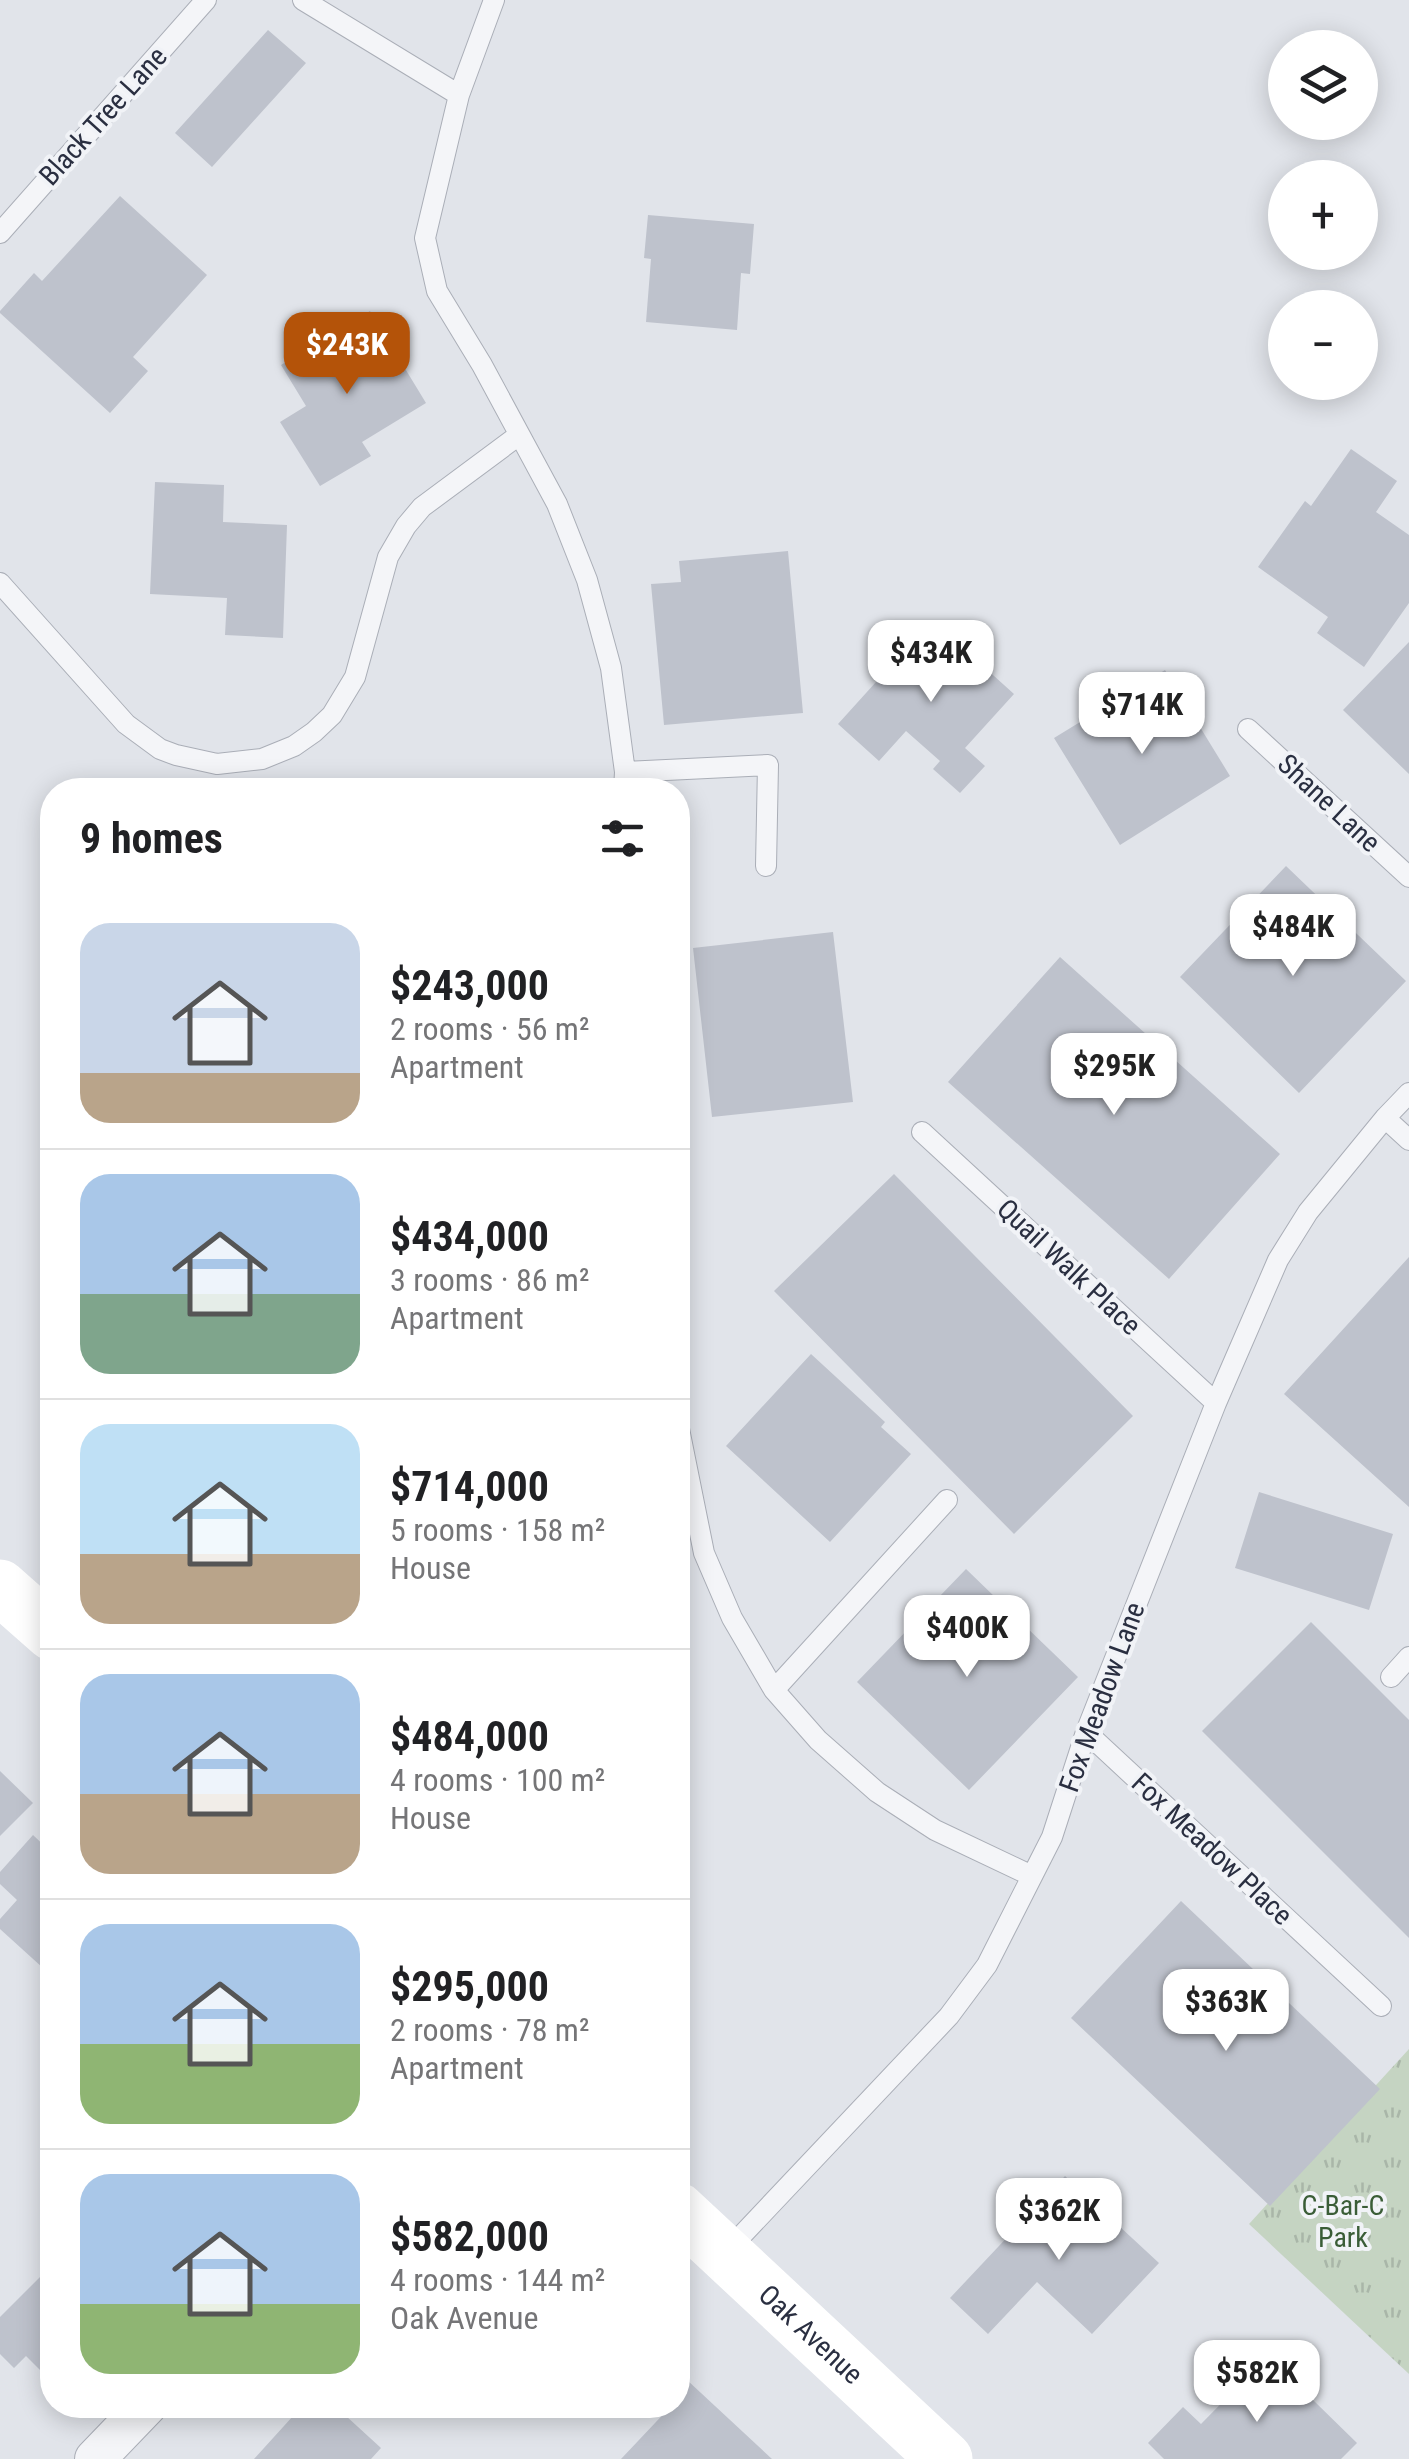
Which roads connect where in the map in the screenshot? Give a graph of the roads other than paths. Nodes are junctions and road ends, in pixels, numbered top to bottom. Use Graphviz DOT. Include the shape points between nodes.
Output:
graph roads {
  1 [pos="206,0"];
  2 [pos="303,0"];
  3 [pos="494,0"];
  4 [pos="458,96"];
  5 [pos="0,233"];
  6 [pos="519,435"];
  7 [pos="0,583"];
  8 [pos="1248,729"];
  9 [pos="625,778"];
  10 [pos="652,778"];
  11 [pos="766,866"];
  12 [pos="1409,877"];
  13 [pos="1409,1094"];
  14 [pos="1385,1118"];
  15 [pos="922,1132"];
  16 [pos="1409,1140"];
  17 [pos="1216,1403"];
  18 [pos="690,1483"];
  19 [pos="948,1500"];
  20 [pos="0,1588"];
  21 [pos="40,1623"];
  22 [pos="1409,1657"];
  23 [pos="1391,1676"];
  24 [pos="774,1690"];
  25 [pos="1086,1732"];
  26 [pos="1032,1876"];
  27 [pos="1381,2006"];
  28 [pos="690,2221"];
  29 [pos="724,2254"];
  30 [pos="135,2418"];
  31 [pos="96,2459"];
  32 [pos="944,2459"];
  1 -- 5 [label="lane, Black Tree Lane"];
  2 -- 4 [label="lane"];
  3 -- 4 [label="lane"];
  4 -- 6 [label="lane" via="425,238 437,290"];
  6 -- 7 [label="lane" via="406,526 388,556 355,677 314,732 262,759 217,764 160,749 126,724"];
  6 -- 9 [label="lane" via="557,504 587,580 611,668"];
  8 -- 12 [label="lane, Shane Lane"];
  10 -- 11 [label="lane" via="768,765"];
  13 -- 14 [label="lane, Fox Meadow Lane"];
  14 -- 16 [label="lane"];
  14 -- 17 [label="lane, Fox Meadow Lane" via="1278,1260"];
  15 -- 17 [label="lane, Quail Walk Place"];
  17 -- 25 [label="lane, Fox Meadow Lane"];
  18 -- 24 [label="lane" via="704,1552"];
  19 -- 24 [label="lane"];
  20 -- 21 [label="main road"];
  22 -- 23 [label="lane"];
  24 -- 26 [label="lane" via="876,1792 935,1830"];
  25 -- 26 [label="lane, Fox Meadow Lane" via="1052,1838"];
  25 -- 27 [label="lane, Fox Meadow Place"];
  26 -- 29 [label="lane, Fox Meadow Lane" via="987,1964 949,2016"];
  28 -- 29 [label="main road, Oak Avenue"];
  29 -- 32 [label="main road, Oak Avenue"];
  30 -- 31 [label="street"];
}
